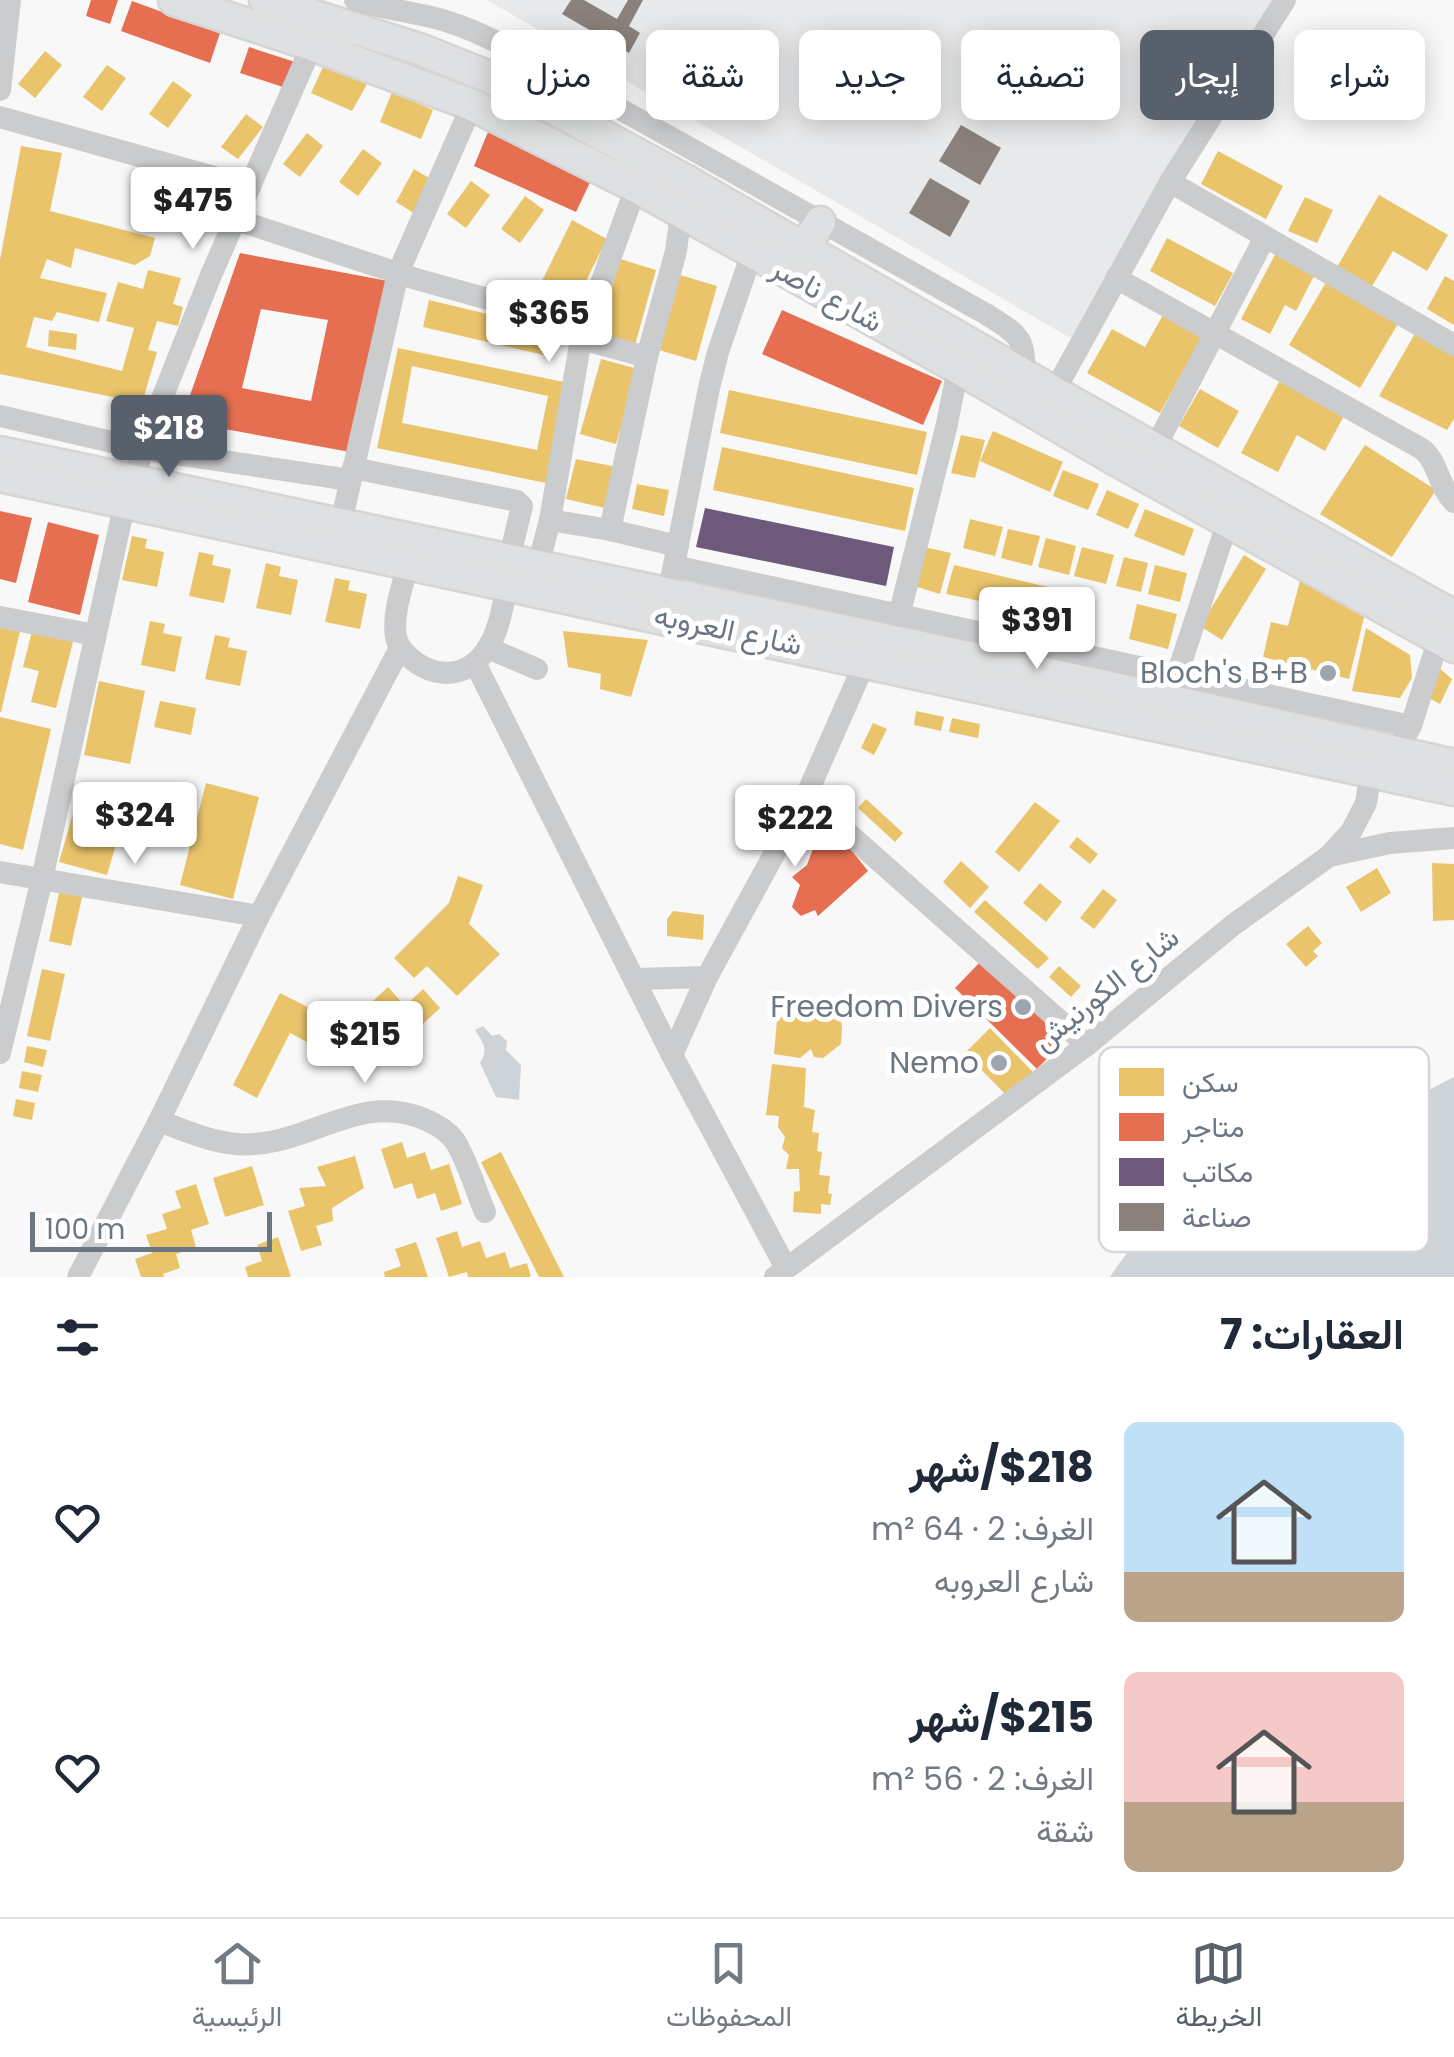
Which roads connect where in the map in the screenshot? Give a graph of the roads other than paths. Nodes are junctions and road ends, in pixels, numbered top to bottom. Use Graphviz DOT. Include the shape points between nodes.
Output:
graph roads {
  1 [pos="10,0"];
  2 [pos="266,0"];
  3 [pos="355,0"];
  4 [pos="1285,0"];
  5 [pos="190,2"];
  6 [pos="432,8"];
  7 [pos="491,40"];
  8 [pos="312,45"];
  9 [pos="491,79"];
  10 [pos="0,90"];
  11 [pos="472,105"];
  12 [pos="626,113"];
  13 [pos="0,117"];
  14 [pos="574,120"];
  15 [pos="1170,182"];
  16 [pos="250,187"];
  17 [pos="636,187"];
  18 [pos="681,213"];
  19 [pos="237,220"];
  20 [pos="820,222"];
  21 [pos="1265,237"];
  22 [pos="804,248"];
  23 [pos="752,253"];
  24 [pos="398,273"];
  25 [pos="1116,278"];
  26 [pos="1215,332"];
  27 [pos="583,333"];
  28 [pos="1454,346"];
  29 [pos="646,356"];
  30 [pos="958,368"];
  31 [pos="1024,374"];
  32 [pos="1054,392"];
  33 [pos="0,416"];
  34 [pos="1155,448"];
  35 [pos="142,449"];
  36 [pos="0,452"];
  37 [pos="352,474"];
  38 [pos="0,476"];
  39 [pos="1195,487"];
  40 [pos="130,491"];
  41 [pos="1454,502"];
  42 [pos="550,520"];
  43 [pos="1228,521"];
  44 [pos="342,523"];
  45 [pos="610,530"];
  46 [pos="409,561"];
  47 [pos="673,568"];
  48 [pos="518,569"];
  49 [pos="899,616"];
  50 [pos="0,617"];
  51 [pos="1449,634"];
  52 [pos="94,635"];
  53 [pos="400,648"];
  54 [pos="481,656"];
  55 [pos="866,660"];
  56 [pos="537,669"];
  57 [pos="1177,675"];
  58 [pos="1028,682"];
  59 [pos="1286,713"];
  60 [pos="1404,739"];
  61 [pos="1454,765"];
  62 [pos="1371,771"];
  63 [pos="1454,790"];
  64 [pos="806,796"];
  65 [pos="1454,838"];
  66 [pos="1329,856"];
  67 [pos="0,872"];
  68 [pos="42,879"];
  69 [pos="259,916"];
  70 [pos="707,977"];
  71 [pos="635,979"];
  72 [pos="1087,1045"];
  73 [pos="0,1053"];
  74 [pos="672,1055"];
  75 [pos="158,1121"];
  76 [pos="484,1212"];
  77 [pos="781,1272"];
  78 [pos="78,1277"];
  1 -- 10 [label="street"];
  2 -- 9 [label="main road, شارع ناصر"];
  3 -- 6 [label="street" via="396,12"];
  4 -- 15 [label="street"];
  5 -- 8 [label="main road, شارع ناصر"];
  6 -- 7 [label="street"];
  8 -- 11 [label="main road, شارع ناصر"];
  8 -- 16 [label="street"];
  11 -- 17 [label="main road, شارع ناصر"];
  11 -- 24 [label="street"];
  12 -- 20 [label="street"];
  13 -- 16 [label="street"];
  14 -- 22 [label="main road, شارع ناصر"];
  15 -- 21 [label="street"];
  15 -- 25 [label="street"];
  16 -- 19 [label="street"];
  17 -- 18 [label="main road, شارع ناصر"];
  17 -- 27 [label="street"];
  18 -- 23 [label="main road, شارع ناصر"];
  18 -- 29 [label="street"];
  19 -- 24 [label="street"];
  19 -- 35 [label="street"];
  20 -- 22 [label="main road"];
  20 -- 31 [label="street" via="1011,330 1025,351"];
  21 -- 26 [label="street"];
  21 -- 28 [label="street"];
  22 -- 31 [label="main road, شارع ناصر"];
  23 -- 30 [label="main road, شارع ناصر"];
  23 -- 47 [label="street" via="718,352"];
  24 -- 27 [label="street"];
  24 -- 37 [label="street"];
  25 -- 26 [label="street"];
  25 -- 32 [label="street"];
  26 -- 34 [label="street"];
  26 -- 41 [label="street" via="1422,449"];
  27 -- 29 [label="street"];
  27 -- 42 [label="street"];
  29 -- 45 [label="street"];
  30 -- 39 [label="main road, شارع ناصر"];
  30 -- 49 [label="street"];
  31 -- 32 [label="main road, شارع ناصر"];
  32 -- 34 [label="main road, شارع ناصر"];
  33 -- 35 [label="street"];
  34 -- 39 [label="main road, شارع ناصر"];
  35 -- 37 [label="street"];
  35 -- 40 [label="street"];
  36 -- 40 [label="main road, شارع العروبه"];
  37 -- 44 [label="street"];
  37 -- 48 [label="street" via="519,502"];
  38 -- 40 [label="main road, شارع العروبه"];
  39 -- 43 [label="main road, شارع ناصر"];
  39 -- 51 [label="main road, شارع ناصر"];
  40 -- 44 [label="main road, شارع العروبه"];
  40 -- 46 [label="main road, شارع العروبه"];
  40 -- 52 [label="street"];
  42 -- 45 [label="street"];
  42 -- 48 [label="street"];
  43 -- 51 [label="main road, شارع ناصر"];
  43 -- 57 [label="street"];
  44 -- 48 [label="main road, شارع العروبه"];
  45 -- 47 [label="street"];
  46 -- 48 [label="main road, شارع العروبه"];
  46 -- 53 [label="street" via="396,619"];
  47 -- 48 [label="main road, شارع العروبه"];
  47 -- 49 [label="street"];
  47 -- 58 [label="main road, شارع العروبه"];
  48 -- 54 [label="street"];
  48 -- 55 [label="main road, شارع العروبه"];
  49 -- 57 [label="street"];
  50 -- 52 [label="street"];
  51 -- 60 [label="street"];
  52 -- 68 [label="street"];
  53 -- 54 [label="street" via="427,671 443,675"];
  53 -- 69 [label="street"];
  54 -- 56 [label="street"];
  54 -- 71 [label="street"];
  55 -- 58 [label="main road, شارع العروبه"];
  55 -- 64 [label="street"];
  57 -- 59 [label="street"];
  58 -- 59 [label="main road, شارع العروبه"];
  58 -- 62 [label="main road, شارع العروبه"];
  59 -- 60 [label="main road, شارع العروبه"];
  60 -- 61 [label="main road, شارع العروبه"];
  62 -- 63 [label="main road, شارع العروبه"];
  62 -- 66 [label="street, شارع الكورنيش" via="1366,803"];
  64 -- 70 [label="street"];
  64 -- 72 [label="street"];
  65 -- 66 [label="street, شارع الكورنيش"];
  66 -- 72 [label="street, شارع الكورنيش"];
  67 -- 68 [label="street"];
  68 -- 69 [label="street"];
  68 -- 73 [label="street"];
  69 -- 75 [label="street"];
  70 -- 71 [label="street"];
  70 -- 74 [label="street"];
  71 -- 74 [label="street"];
  72 -- 77 [label="street, شارع الكورنيش"];
  74 -- 77 [label="street"];
  75 -- 76 [label="street" via="250,1145 378,1110 417,1116 455,1142"];
  75 -- 78 [label="street"];
}
